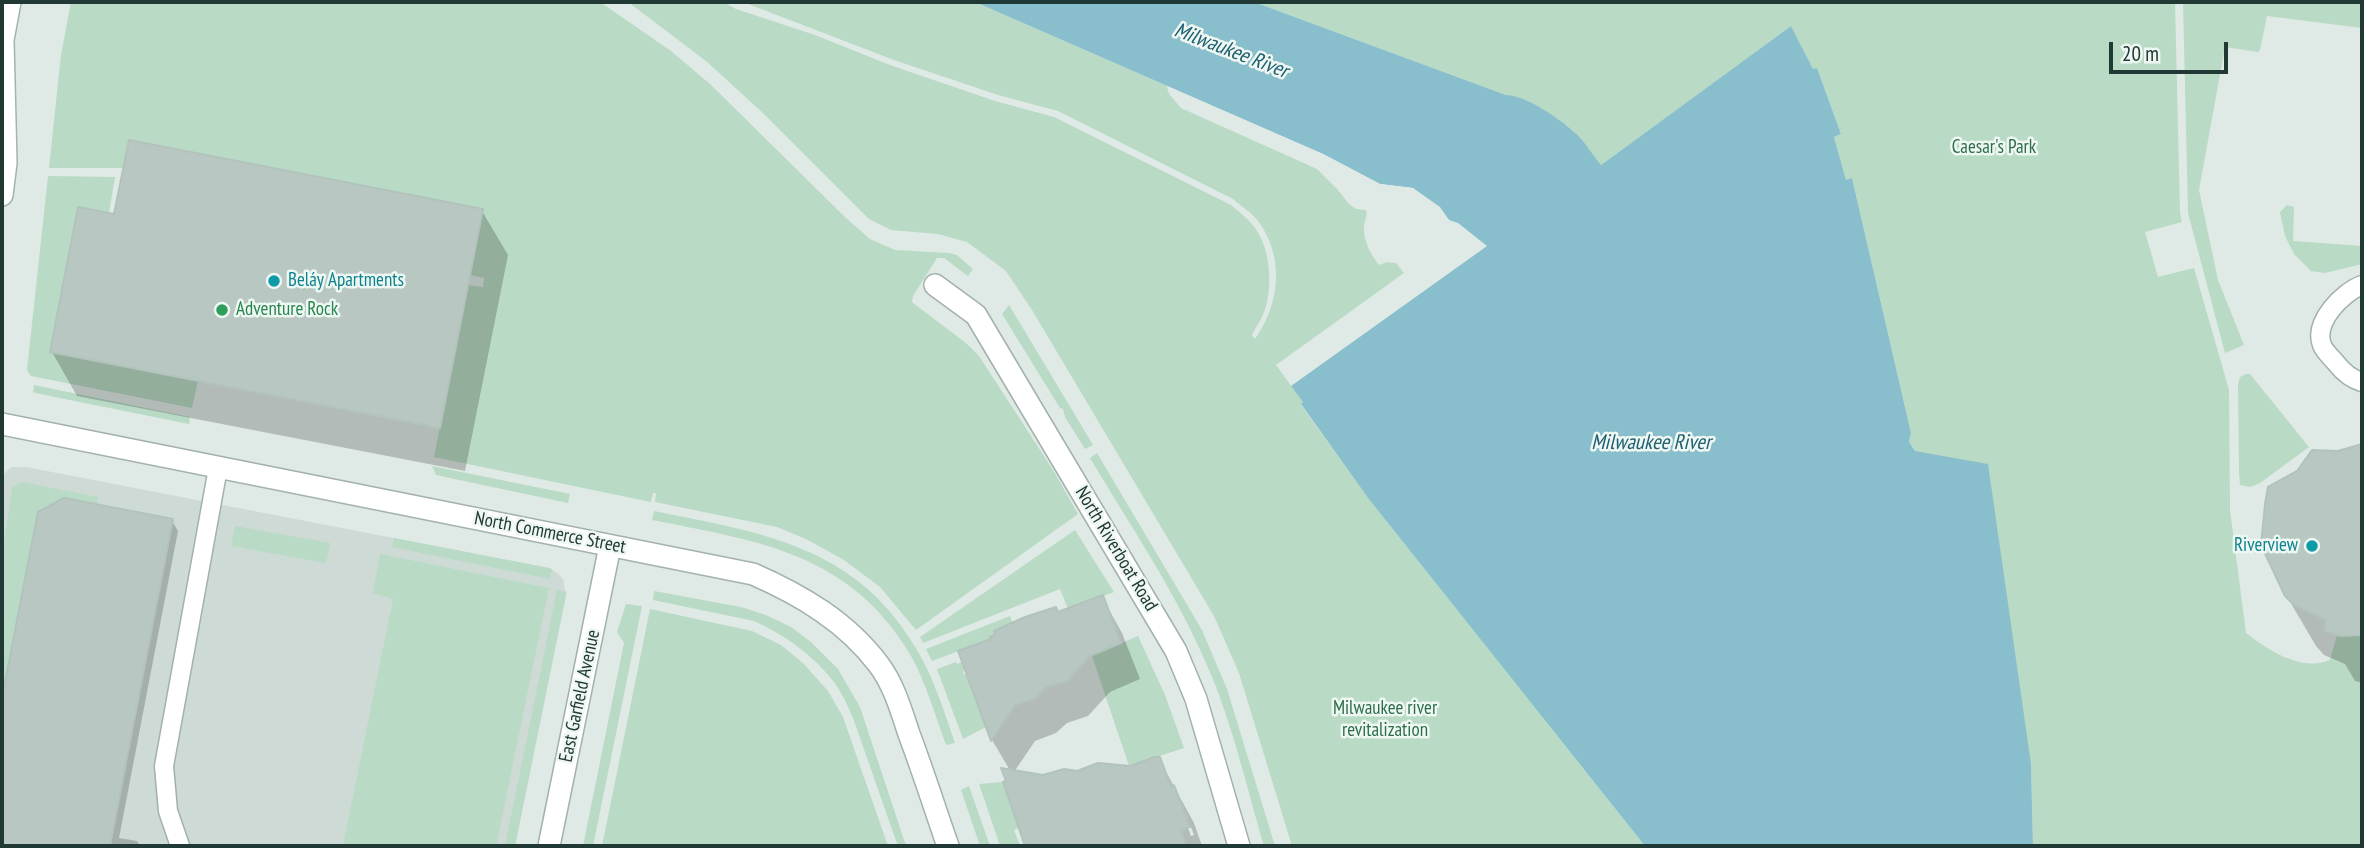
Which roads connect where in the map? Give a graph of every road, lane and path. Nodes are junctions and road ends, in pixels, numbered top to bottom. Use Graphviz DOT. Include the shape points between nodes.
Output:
graph roads {
  1 [pos="10,2"];
  2 [pos="3,43"];
  3 [pos="2,195"];
  4 [pos="935,285"];
  5 [pos="2362,285"];
  6 [pos="2362,382"];
  7 [pos="2,424"];
  8 [pos="218,468"];
  9 [pos="610,545"];
  10 [pos="180,846"];
  11 [pos="549,846"];
  12 [pos="948,846"];
  13 [pos="1239,846"];
  1 -- 2 [label="street"];
  2 -- 3 [label="street" via="6,163"];
  4 -- 13 [label="street, North Riverboat Road" via="976,315 1176,651 1196,699"];
  5 -- 6 [label="lane" via="2330,309 2321,335 2322,345 2343,372"];
  7 -- 8 [label="street, North Commerce Street"];
  8 -- 9 [label="street, North Commerce Street"];
  8 -- 10 [label="lane" via="164,766 168,811"];
  9 -- 11 [label="street, East Garfield Avenue"];
  9 -- 12 [label="street, North Commerce Street" via="753,574 791,590 828,615 879,665 894,690"];
}
